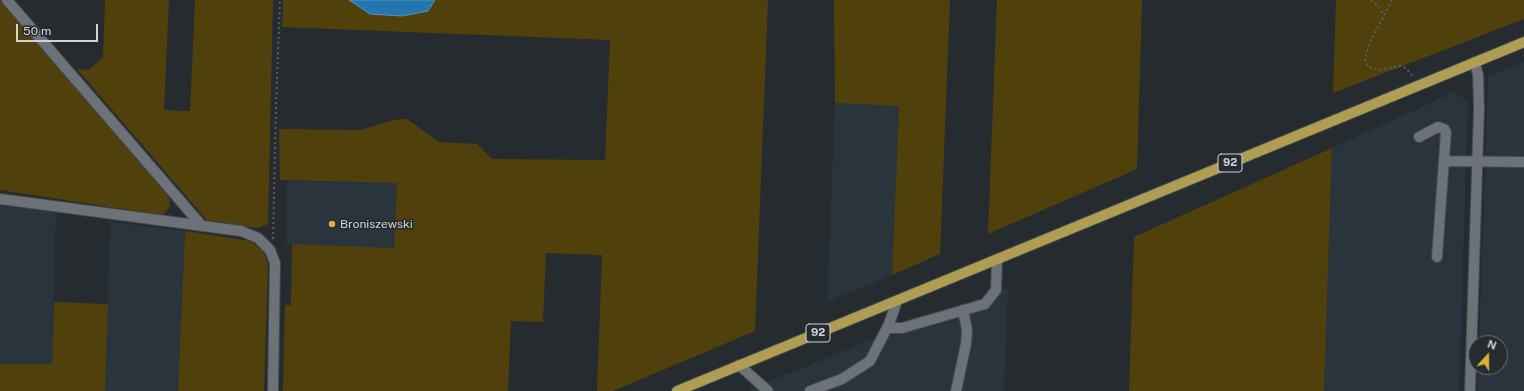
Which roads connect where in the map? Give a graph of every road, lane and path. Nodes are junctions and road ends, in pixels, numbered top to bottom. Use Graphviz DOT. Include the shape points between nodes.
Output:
graph roads {
  1 [pos="7,0"];
  2 [pos="280,0"];
  3 [pos="1371,0"];
  4 [pos="1392,0"];
  5 [pos="1385,16"];
  6 [pos="1524,42"];
  7 [pos="1475,62"];
  8 [pos="1420,85"];
  9 [pos="1419,137"];
  10 [pos="1478,160"];
  11 [pos="1444,161"];
  12 [pos="1524,162"];
  13 [pos="0,198"];
  14 [pos="202,226"];
  15 [pos="273,256"];
  16 [pos="1437,257"];
  17 [pos="997,260"];
  18 [pos="897,301"];
  19 [pos="963,310"];
  20 [pos="888,328"];
  21 [pos="739,365"];
  22 [pos="273,391"];
  23 [pos="677,391"];
  24 [pos="768,391"];
  25 [pos="810,391"];
  26 [pos="956,391"];
  27 [pos="1470,391"];
  1 -- 14 [label="street"];
  2 -- 15 [label="path"];
  3 -- 5 [label="path"];
  4 -- 5 [label="path"];
  5 -- 8 [label="path" via="1370,42 1366,63 1371,68 1379,70 1400,66 1406,68"];
  6 -- 7 [label="main road, 92"];
  7 -- 8 [label="main road, 92"];
  7 -- 10 [label="street" via="1479,86"];
  8 -- 17 [label="main road, 92"];
  9 -- 11 [label="street" via="1438,127 1444,129"];
  10 -- 11 [label="street"];
  10 -- 12 [label="street"];
  10 -- 27 [label="street"];
  11 -- 16 [label="street"];
  13 -- 14 [label="street"];
  14 -- 15 [label="street" via="251,234 265,243"];
  15 -- 22 [label="street" via="276,272"];
  17 -- 18 [label="main road, 92"];
  17 -- 19 [label="street" via="996,290 985,304"];
  18 -- 20 [label="street"];
  18 -- 21 [label="main road, 92"];
  19 -- 20 [label="street" via="902,328"];
  19 -- 26 [label="street" via="967,330 966,344"];
  20 -- 25 [label="street" via="870,361 842,379"];
  21 -- 23 [label="main road, 92"];
  21 -- 24 [label="street"];
}
